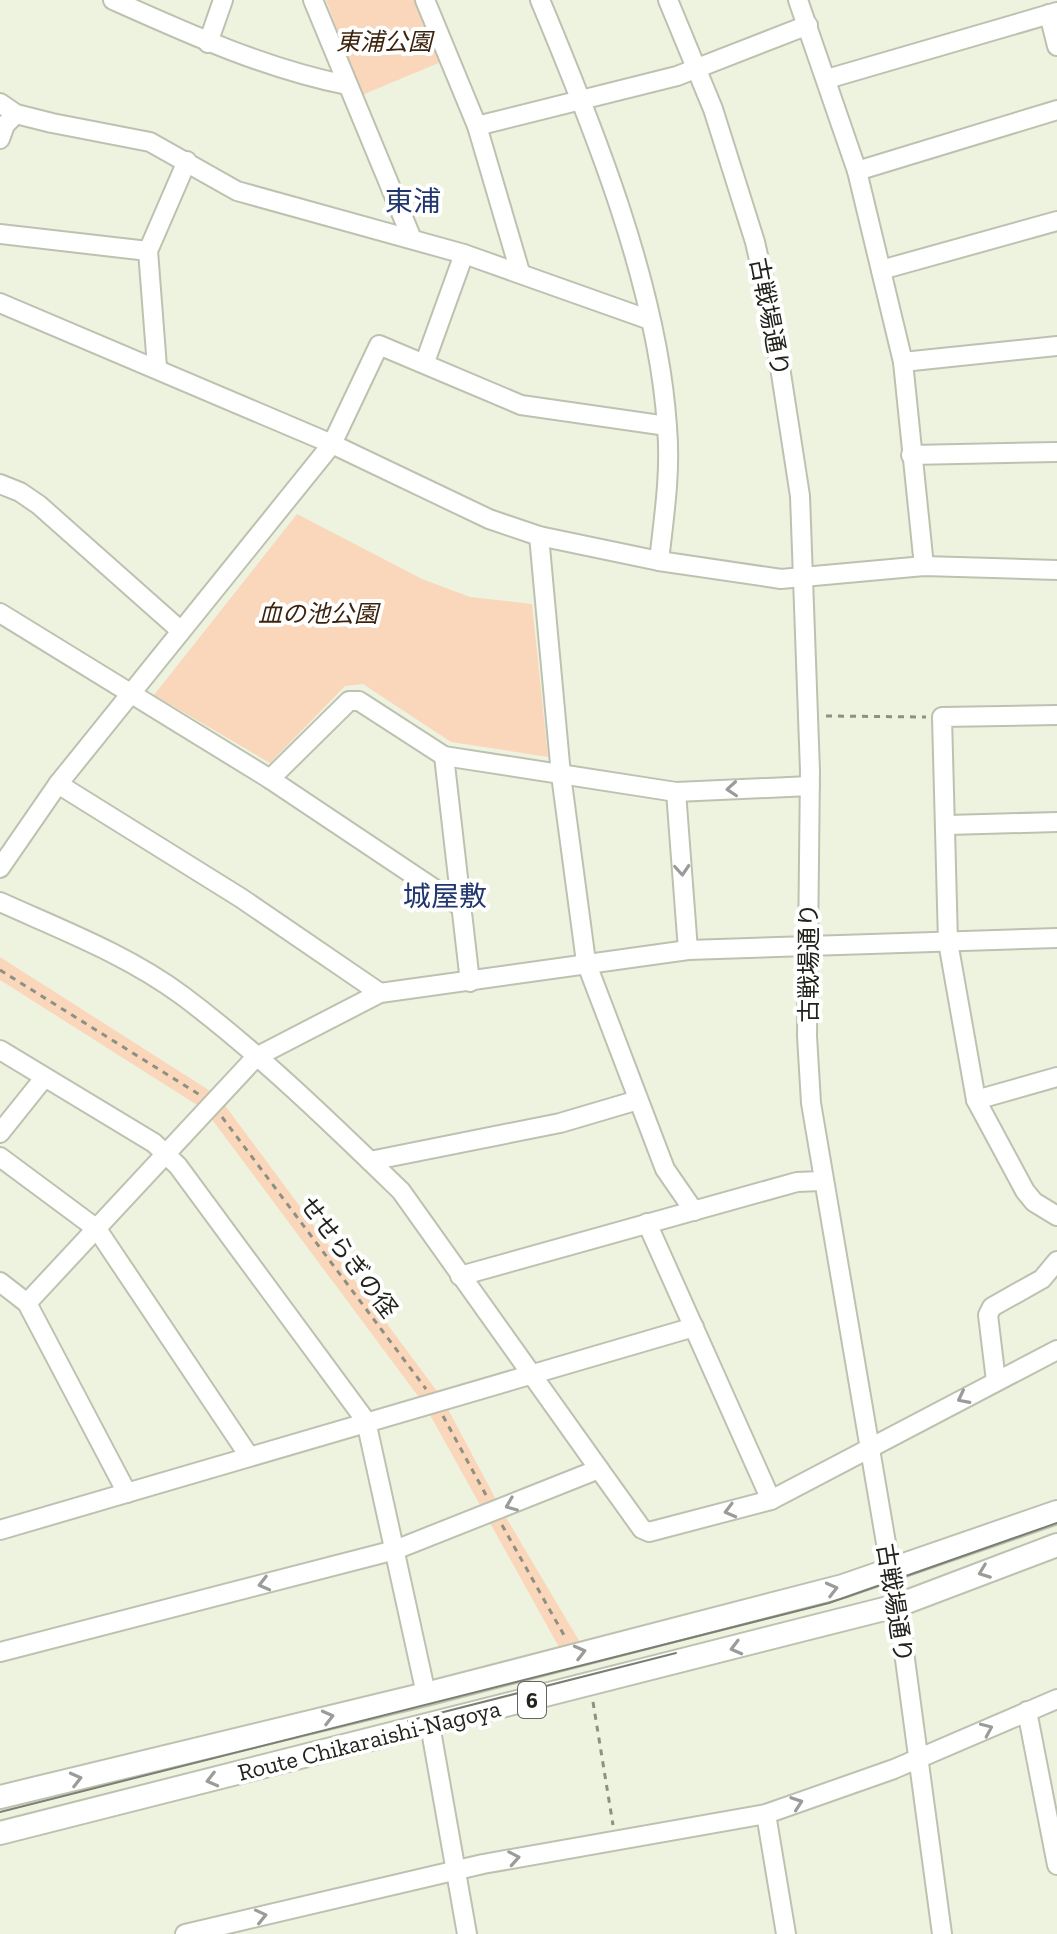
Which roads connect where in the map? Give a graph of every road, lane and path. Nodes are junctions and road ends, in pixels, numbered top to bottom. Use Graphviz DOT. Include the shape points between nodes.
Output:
graph roads {
  1 [pos="113,0"];
  2 [pos="223,0"];
  3 [pos="313,0"];
  4 [pos="425,0"];
  5 [pos="540,0"];
  6 [pos="668,0"];
  7 [pos="798,0"];
  8 [pos="1053,13"];
  9 [pos="808,25"];
  10 [pos="208,43"];
  11 [pos="1057,46"];
  12 [pos="697,70"];
  13 [pos="827,79"];
  14 [pos="347,85"];
  15 [pos="582,100"];
  16 [pos="0,103"];
  17 [pos="1057,110"];
  18 [pos="16,114"];
  19 [pos="477,126"];
  20 [pos="0,139"];
  21 [pos="187,161"];
  22 [pos="857,171"];
  23 [pos="1057,221"];
  24 [pos="0,234"];
  25 [pos="412,239"];
  26 [pos="148,251"];
  27 [pos="464,254"];
  28 [pos="881,270"];
  29 [pos="520,272"];
  30 [pos="0,303"];
  31 [pos="650,320"];
  32 [pos="1057,346"];
  33 [pos="425,362"];
  34 [pos="903,362"];
  35 [pos="157,367"];
  36 [pos="667,426"];
  37 [pos="332,444"];
  38 [pos="1057,452"];
  39 [pos="911,455"];
  40 [pos="0,484"];
  41 [pos="539,536"];
  42 [pos="659,561"];
  43 [pos="924,566"];
  44 [pos="1057,570"];
  45 [pos="805,578"];
  46 [pos="0,613"];
  47 [pos="181,631"];
  48 [pos="132,694"];
  49 [pos="1057,715"];
  50 [pos="809,716"];
  51 [pos="942,717"];
  52 [pos="444,756"];
  53 [pos="561,775"];
  54 [pos="270,779"];
  55 [pos="58,784"];
  56 [pos="810,786"];
  57 [pos="676,792"];
  58 [pos="1057,822"];
  59 [pos="948,825"];
  60 [pos="0,868"];
  61 [pos="0,902"];
  62 [pos="460,906"];
  63 [pos="1057,938"];
  64 [pos="948,942"];
  65 [pos="808,948"];
  66 [pos="688,950"];
  67 [pos="586,962"];
  68 [pos="0,970"];
  69 [pos="470,982"];
  70 [pos="380,993"];
  71 [pos="0,1050"];
  72 [pos="256,1057"];
  73 [pos="1057,1077"];
  74 [pos="44,1078"];
  75 [pos="638,1100"];
  76 [pos="976,1100"];
  77 [pos="212,1102"];
  78 [pos="0,1133"];
  79 [pos="166,1154"];
  80 [pos="0,1157"];
  81 [pos="370,1161"];
  82 [pos="821,1181"];
  83 [pos="694,1211"];
  84 [pos="1057,1216"];
  85 [pos="647,1223"];
  86 [pos="97,1229"];
  87 [pos="1057,1261"];
  88 [pos="460,1276"];
  89 [pos="0,1282"];
  90 [pos="27,1303"];
  91 [pos="694,1327"];
  92 [pos="1057,1350"];
  93 [pos="530,1372"];
  94 [pos="996,1381"];
  95 [pos="434,1400"];
  96 [pos="366,1421"];
  97 [pos="869,1452"];
  98 [pos="249,1456"];
  99 [pos="599,1469"];
  100 [pos="127,1493"];
  101 [pos="771,1500"];
  102 [pos="494,1511"];
  103 [pos="1057,1512"];
  104 [pos="0,1530"];
  105 [pos="1057,1545"];
  106 [pos="395,1550"];
  107 [pos="890,1572"];
  108 [pos="896,1606"];
  109 [pos="0,1648"];
  110 [pos="575,1654"];
  111 [pos="426,1694"];
  112 [pos="593,1699"];
  113 [pos="1057,1699"];
  114 [pos="1027,1711"];
  115 [pos="430,1725"];
  116 [pos="917,1760"];
  117 [pos="0,1797"];
  118 [pos="766,1814"];
  119 [pos="0,1833"];
  120 [pos="1055,1836"];
  121 [pos="616,1840"];
  122 [pos="1057,1865"];
  123 [pos="454,1870"];
  124 [pos="185,1934"];
  125 [pos="467,1934"];
  126 [pos="786,1934"];
  127 [pos="942,1934"];
  1 -- 10 [label="street"];
  2 -- 10 [label="street"];
  3 -- 14 [label="street"];
  4 -- 19 [label="street"];
  5 -- 15 [label="street"];
  6 -- 12 [label="street, 古戦場通り"];
  7 -- 9 [label="street"];
  8 -- 11 [label="street"];
  8 -- 13 [label="street"];
  9 -- 12 [label="street"];
  9 -- 13 [label="street"];
  10 -- 14 [label="street"];
  12 -- 15 [label="street"];
  12 -- 45 [label="street, 古戦場通り" via="755,242 773,322 800,496"];
  13 -- 22 [label="street"];
  14 -- 25 [label="street"];
  15 -- 19 [label="street"];
  15 -- 31 [label="street"];
  16 -- 18 [label="street"];
  17 -- 22 [label="street"];
  18 -- 20 [label="street"];
  18 -- 21 [label="street" via="150,142"];
  19 -- 29 [label="street"];
  21 -- 25 [label="street" via="237,191"];
  21 -- 26 [label="street"];
  22 -- 28 [label="street"];
  23 -- 28 [label="street"];
  24 -- 26 [label="street"];
  25 -- 27 [label="street"];
  26 -- 35 [label="street"];
  27 -- 29 [label="street"];
  27 -- 33 [label="street"];
  28 -- 34 [label="street"];
  29 -- 31 [label="street"];
  30 -- 35 [label="street"];
  31 -- 36 [label="street"];
  32 -- 34 [label="street"];
  33 -- 36 [label="street" via="521,405"];
  33 -- 37 [label="street" via="379,345"];
  34 -- 39 [label="street"];
  35 -- 37 [label="street"];
  36 -- 42 [label="street" via="668,489"];
  37 -- 41 [label="street" via="489,519"];
  37 -- 47 [label="street"];
  38 -- 39 [label="street"];
  39 -- 43 [label="street"];
  40 -- 47 [label="street" via="39,505"];
  41 -- 42 [label="street"];
  41 -- 53 [label="street"];
  42 -- 45 [label="street"];
  43 -- 44 [label="street"];
  43 -- 45 [label="street"];
  45 -- 50 [label="street, 古戦場通り"];
  46 -- 48 [label="street"];
  47 -- 48 [label="street"];
  48 -- 54 [label="street"];
  48 -- 55 [label="street"];
  49 -- 51 [label="street"];
  50 -- 51 [label="path"];
  50 -- 56 [label="street, 古戦場通り"];
  51 -- 59 [label="street"];
  52 -- 53 [label="street"];
  52 -- 54 [label="street" via="359,701 349,701"];
  52 -- 62 [label="street"];
  53 -- 57 [label="street"];
  53 -- 67 [label="street"];
  54 -- 62 [label="street"];
  55 -- 60 [label="street"];
  55 -- 70 [label="street" via="241,898"];
  56 -- 57 [label="street, one-way"];
  56 -- 65 [label="street, 古戦場通り"];
  57 -- 66 [label="street, one-way"];
  58 -- 59 [label="street"];
  59 -- 64 [label="street"];
  61 -- 72 [label="street" via="130,963 182,996"];
  62 -- 69 [label="street"];
  63 -- 64 [label="street"];
  64 -- 65 [label="street"];
  64 -- 76 [label="street"];
  65 -- 66 [label="street"];
  65 -- 82 [label="street, 古戦場通り" via="811,1103"];
  66 -- 67 [label="street"];
  67 -- 69 [label="street"];
  67 -- 75 [label="street"];
  68 -- 77 [label="path, せせらぎの径"];
  69 -- 70 [label="street"];
  70 -- 72 [label="street"];
  71 -- 74 [label="street"];
  72 -- 77 [label="street"];
  72 -- 81 [label="street"];
  73 -- 76 [label="street"];
  74 -- 78 [label="street"];
  74 -- 79 [label="street"];
  75 -- 81 [label="street" via="560,1123"];
  75 -- 83 [label="street" via="665,1169"];
  76 -- 84 [label="street" via="1025,1191"];
  77 -- 79 [label="street"];
  77 -- 95 [label="path, せせらぎの径"];
  79 -- 86 [label="street"];
  79 -- 96 [label="street"];
  80 -- 86 [label="street"];
  81 -- 88 [label="street" via="401,1191"];
  82 -- 83 [label="street" via="797,1182"];
  82 -- 97 [label="street, 古戦場通り"];
  83 -- 85 [label="street"];
  85 -- 88 [label="street"];
  85 -- 91 [label="street"];
  86 -- 90 [label="street"];
  86 -- 98 [label="street"];
  87 -- 94 [label="street" via="1042,1279 992,1307 988,1315"];
  88 -- 93 [label="street"];
  89 -- 90 [label="street"];
  90 -- 100 [label="street"];
  91 -- 93 [label="street"];
  91 -- 101 [label="street"];
  92 -- 94 [label="street"];
  93 -- 95 [label="street"];
  93 -- 99 [label="street"];
  94 -- 97 [label="street, one-way"];
  95 -- 96 [label="street"];
  95 -- 102 [label="path, せせらぎの径"];
  96 -- 98 [label="street"];
  96 -- 106 [label="street"];
  97 -- 101 [label="street" via="837,1463"];
  97 -- 107 [label="street, 古戦場通り"];
  98 -- 100 [label="street"];
  101 -- 99 [label="street, one-way" via="649,1532"];
  99 -- 102 [label="street, one-way"];
  100 -- 104 [label="street"];
  102 -- 106 [label="street"];
  102 -- 110 [label="path, せせらぎの径"];
  103 -- 107 [label="main road, Route Chikaraishi-Nagoya / 6"];
  105 -- 108 [label="main road, Route Chikaraishi-Nagoya / 6, one-way"];
  106 -- 109 [label="street, one-way"];
  106 -- 111 [label="street"];
  107 -- 108 [label="street, 古戦場通り"];
  110 -- 107 [label="main road, Route Chikaraishi-Nagoya / 6, one-way"];
  108 -- 115 [label="main road, Route Chikaraishi-Nagoya / 6, one-way"];
  108 -- 116 [label="street, 古戦場通り"];
  110 -- 111 [label="main road, Route Chikaraishi-Nagoya / 6"];
  117 -- 111 [label="main road, Route Chikaraishi-Nagoya / 6, one-way"];
  112 -- 121 [label="path"];
  113 -- 114 [label="street"];
  116 -- 114 [label="street, one-way"];
  114 -- 120 [label="street"];
  115 -- 119 [label="main road, Route Chikaraishi-Nagoya / 6, one-way"];
  115 -- 123 [label="street"];
  118 -- 116 [label="street, one-way"];
  116 -- 127 [label="street, 古戦場通り"];
  118 -- 121 [label="street"];
  118 -- 126 [label="street"];
  120 -- 122 [label="street"];
  123 -- 121 [label="street, one-way"];
  124 -- 123 [label="street, one-way"];
  123 -- 125 [label="street"];
}
